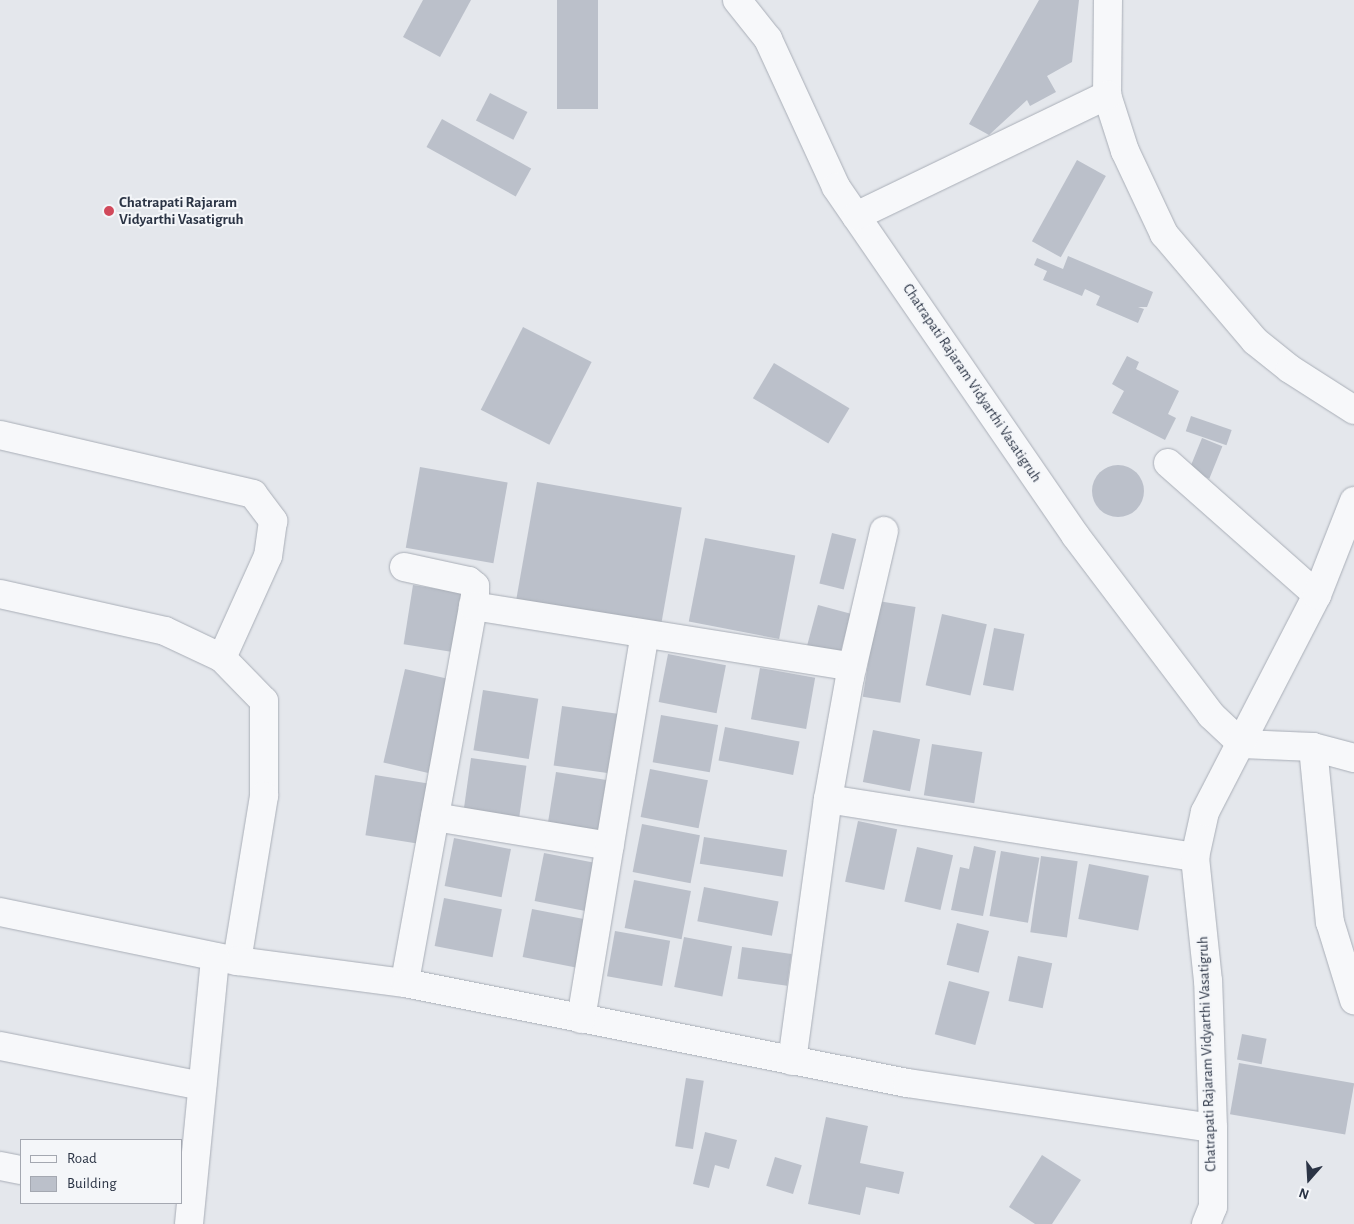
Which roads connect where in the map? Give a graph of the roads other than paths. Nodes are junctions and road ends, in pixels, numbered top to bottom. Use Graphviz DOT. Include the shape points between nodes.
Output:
graph roads {
  1 [pos="737,0"];
  2 [pos="1108,0"];
  3 [pos="1107,95"];
  4 [pos="856,216"];
  5 [pos="1354,410"];
  6 [pos="0,434"];
  7 [pos="1168,462"];
  8 [pos="1354,501"];
  9 [pos="884,531"];
  10 [pos="404,567"];
  11 [pos="0,594"];
  12 [pos="1317,595"];
  13 [pos="473,606"];
  14 [pos="645,634"];
  15 [pos="222,658"];
  16 [pos="852,666"];
  17 [pos="1242,744"];
  18 [pos="1313,748"];
  19 [pos="1354,758"];
  20 [pos="828,798"];
  21 [pos="435,817"];
  22 [pos="610,846"];
  23 [pos="1195,857"];
  24 [pos="0,912"];
  25 [pos="226,959"];
  26 [pos="405,983"];
  27 [pos="1354,1000"];
  28 [pos="581,1019"];
  29 [pos="0,1046"];
  30 [pos="792,1061"];
  31 [pos="202,1086"];
  32 [pos="1213,1128"];
  33 [pos="0,1166"];
  34 [pos="20,1170"];
  35 [pos="187,1209"];
  36 [pos="1206,1224"];
  1 -- 4 [label="street, Chatrapati Rajaram Vidyarthi Vasatigruh" via="768,39 836,187"];
  2 -- 3 [label="street"];
  3 -- 4 [label="street"];
  3 -- 5 [label="street" via="1164,234 1190,269 1255,340 1290,369"];
  4 -- 17 [label="street, Chatrapati Rajaram Vidyarthi Vasatigruh" via="1075,535 1211,715"];
  6 -- 15 [label="street" via="253,494 273,521 268,556"];
  7 -- 12 [label="street"];
  8 -- 12 [label="street, Chatrapati Rajaram Vidyarthi Vasatigruh"];
  9 -- 16 [label="street"];
  10 -- 13 [label="street" via="468,581 475,586"];
  11 -- 15 [label="street" via="165,631"];
  12 -- 17 [label="street, Chatrapati Rajaram Vidyarthi Vasatigruh"];
  13 -- 14 [label="street"];
  13 -- 21 [label="street"];
  14 -- 16 [label="street"];
  14 -- 22 [label="street"];
  15 -- 25 [label="street" via="264,700 264,796"];
  16 -- 20 [label="street"];
  17 -- 18 [label="street"];
  17 -- 23 [label="street, Chatrapati Rajaram Vidyarthi Vasatigruh" via="1205,812"];
  18 -- 19 [label="street"];
  18 -- 27 [label="street" via="1330,922"];
  20 -- 23 [label="street"];
  20 -- 30 [label="street"];
  21 -- 22 [label="street"];
  21 -- 26 [label="street"];
  22 -- 28 [label="street"];
  23 -- 32 [label="street, Chatrapati Rajaram Vidyarthi Vasatigruh" via="1208,981"];
  24 -- 25 [label="street"];
  25 -- 26 [label="street"];
  25 -- 31 [label="street"];
  26 -- 28 [label="street"];
  28 -- 30 [label="street"];
  29 -- 31 [label="street"];
  30 -- 32 [label="street" via="908,1083"];
  31 -- 35 [label="street"];
  32 -- 36 [label="street, Chatrapati Rajaram Vidyarthi Vasatigruh" via="1213,1207"];
  33 -- 34 [label="street"];
}
